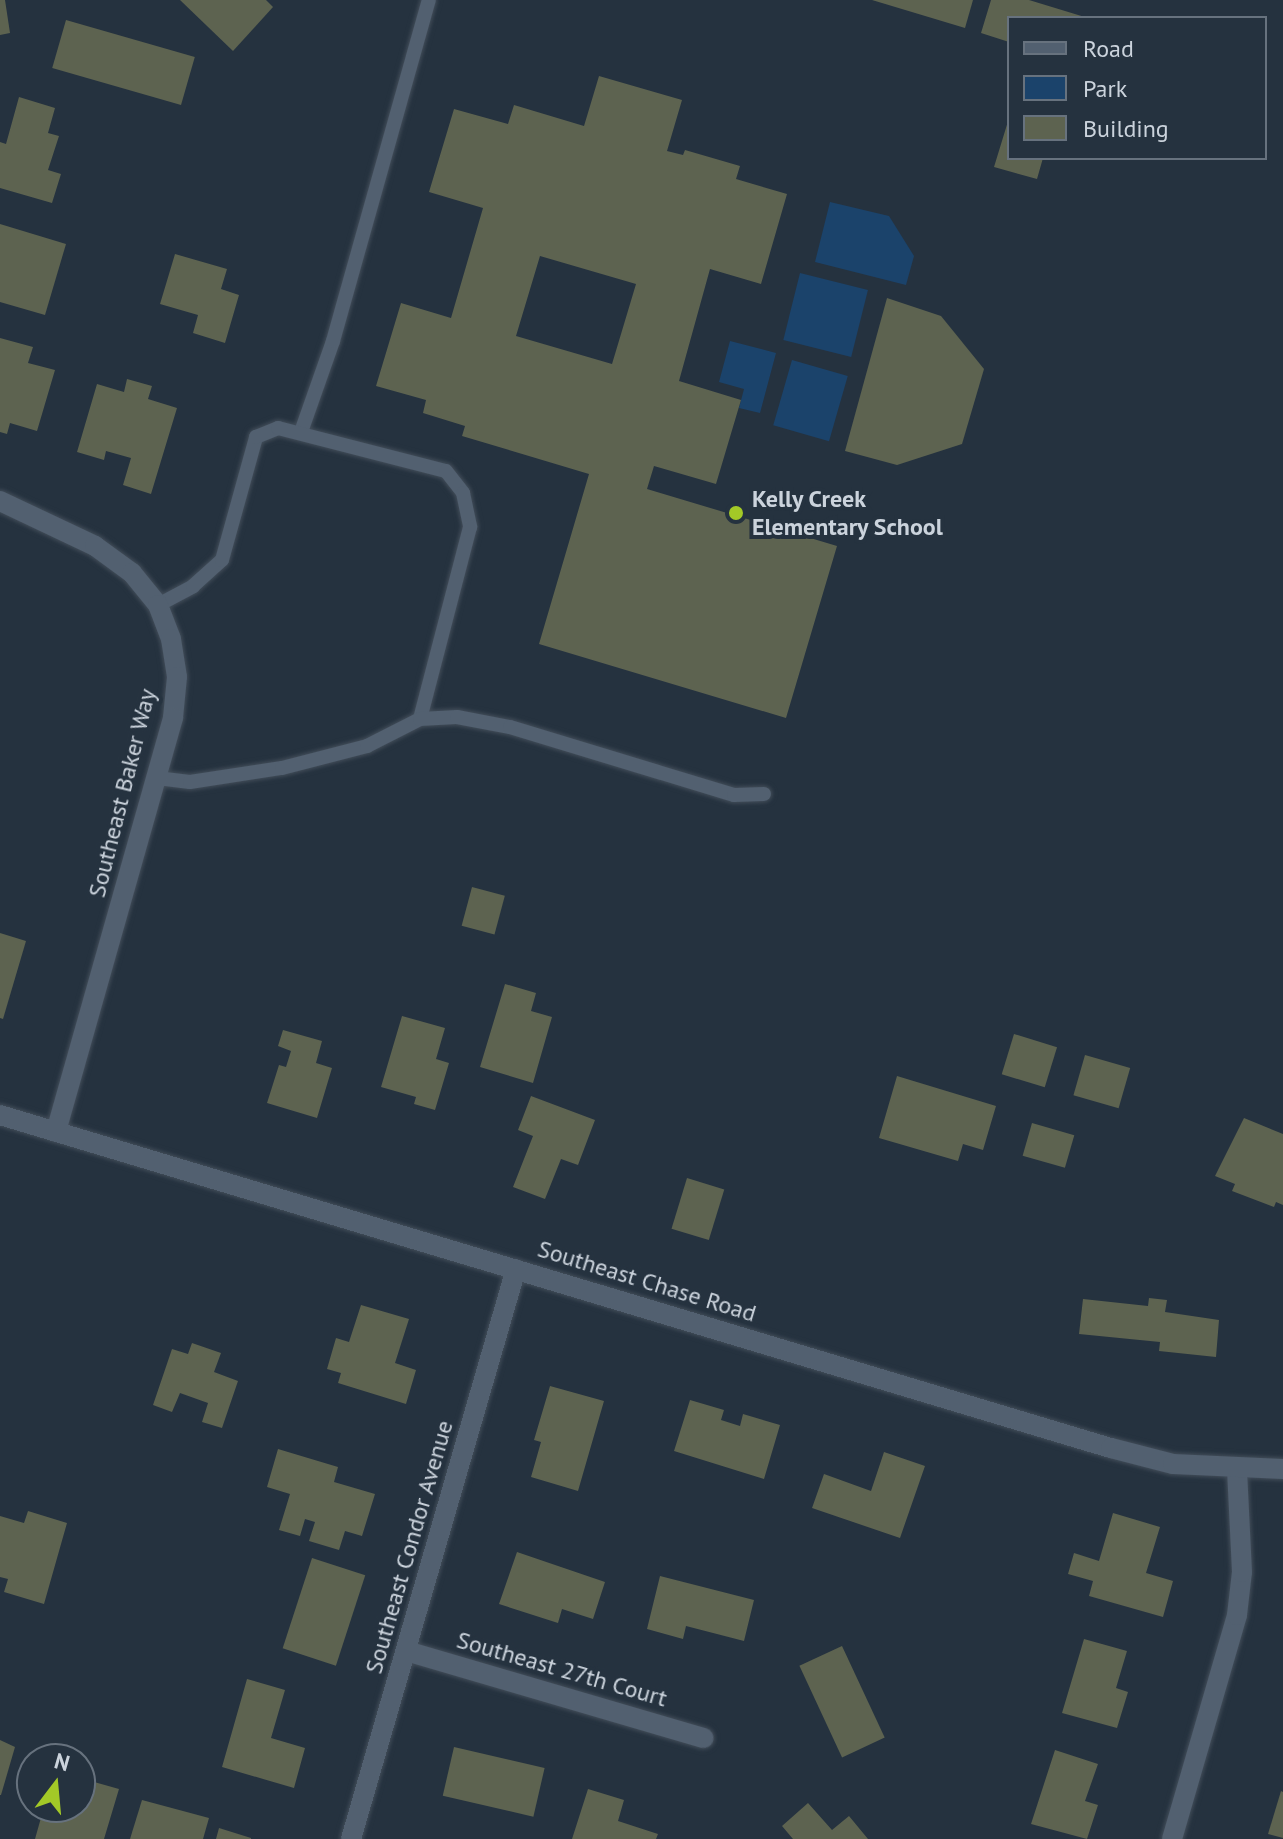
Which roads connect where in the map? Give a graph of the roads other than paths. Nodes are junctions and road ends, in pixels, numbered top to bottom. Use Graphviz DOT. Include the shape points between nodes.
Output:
graph roads {
  1 [pos="429,0"];
  2 [pos="301,432"];
  3 [pos="0,501"];
  4 [pos="158,605"];
  5 [pos="420,719"];
  6 [pos="157,778"];
  7 [pos="764,794"];
  8 [pos="0,1115"];
  9 [pos="56,1132"];
  10 [pos="516,1269"];
  11 [pos="1283,1469"];
  12 [pos="1237,1470"];
  13 [pos="406,1651"];
  14 [pos="704,1738"];
  15 [pos="351,1839"];
  16 [pos="1172,1839"];
  1 -- 2 [label="lane" via="333,341"];
  2 -- 4 [label="lane" via="278,428 256,437 222,560 193,586"];
  2 -- 5 [label="lane" via="446,471 463,493 470,527"];
  3 -- 4 [label="street, Southeast Baker Way" via="95,546 132,573"];
  4 -- 6 [label="street, Southeast Baker Way" via="177,677"];
  5 -- 6 [label="lane" via="367,746 282,768 190,782"];
  5 -- 7 [label="lane" via="457,717 510,727 734,795"];
  6 -- 9 [label="street, Southeast Baker Way"];
  8 -- 9 [label="street, Southeast Chase Road"];
  9 -- 10 [label="street, Southeast Chase Road"];
  10 -- 12 [label="street, Southeast Chase Road" via="1111,1448 1173,1464"];
  10 -- 13 [label="street, Southeast Condor Avenue"];
  11 -- 12 [label="street, Southeast Chase Road"];
  12 -- 16 [label="street" via="1242,1572 1237,1615"];
  13 -- 14 [label="street, Southeast 27th Court"];
  13 -- 15 [label="street, Southeast Condor Avenue"];
}
